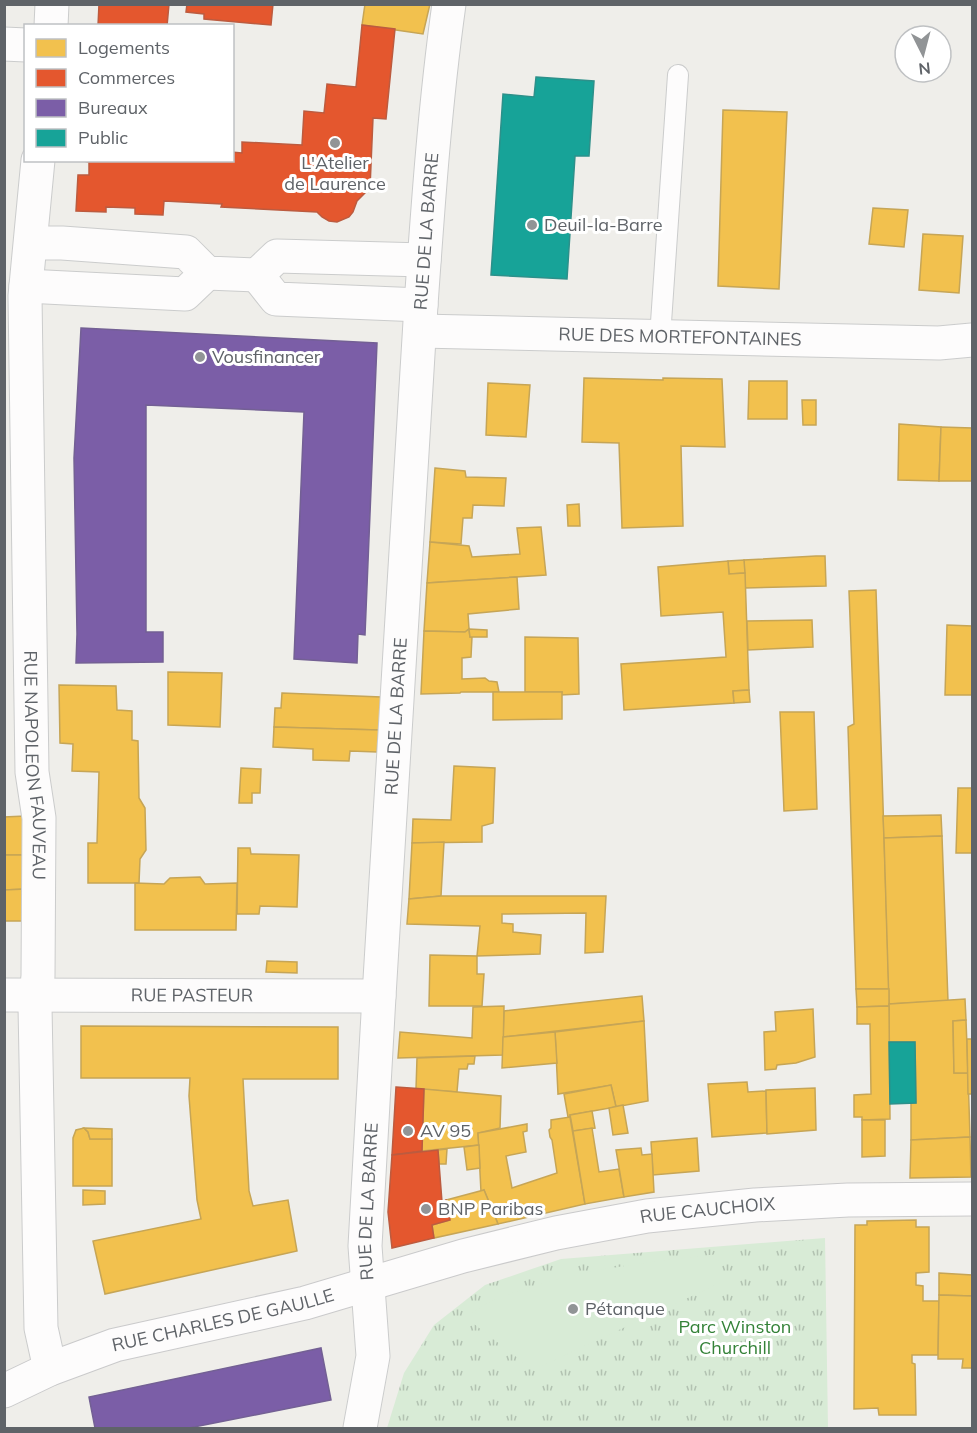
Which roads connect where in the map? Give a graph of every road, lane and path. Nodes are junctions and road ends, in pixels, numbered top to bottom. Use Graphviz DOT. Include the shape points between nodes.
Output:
graph roads {
  1 [pos="52,4"];
  2 [pos="449,4"];
  3 [pos="51,24"];
  4 [pos="4,44"];
  5 [pos="24,45"];
  6 [pos="678,75"];
  7 [pos="38,162"];
  8 [pos="22,260"];
  9 [pos="424,260"];
  10 [pos="207,273"];
  11 [pos="257,275"];
  12 [pos="420,318"];
  13 [pos="660,337"];
  14 [pos="972,340"];
  15 [pos="939,343"];
  16 [pos="972,347"];
  17 [pos="4,996"];
  18 [pos="37,996"];
  19 [pos="379,996"];
  20 [pos="972,1199"];
  21 [pos="447,1261"];
  22 [pos="367,1285"];
  23 [pos="50,1369"];
  24 [pos="4,1391"];
  25 [pos="360,1428"];
  1 -- 3 [label="street"];
  2 -- 9 [label="street, RUE DE LA BARRE"];
  4 -- 5 [label="street"];
  6 -- 13 [label="lane"];
  7 -- 8 [label="street, RUE NAPOLEON FAUVEAU"];
  8 -- 10 [label="street" via="185,294"];
  8 -- 10 [label="street" via="62,243 186,252"];
  8 -- 18 [label="street, RUE NAPOLEON FAUVEAU" via="32,772 39,818"];
  9 -- 11 [label="street" via="277,256"];
  9 -- 12 [label="street, RUE DE LA BARRE"];
  10 -- 11 [label="street"];
  11 -- 12 [label="street, RUE DES MORTEFONTAINES" via="276,299"];
  12 -- 13 [label="street, RUE DES MORTEFONTAINES"];
  12 -- 19 [label="street, RUE DE LA BARRE"];
  13 -- 15 [label="street, RUE DES MORTEFONTAINES"];
  14 -- 15 [label="street, RUE DES MORTEFONTAINES"];
  15 -- 16 [label="street, RUE DES MORTEFONTAINES"];
  17 -- 18 [label="street, RUE PASTEUR"];
  18 -- 19 [label="street, RUE PASTEUR"];
  18 -- 23 [label="street, RUE NAPOLEON FAUVEAU" via="41,1328"];
  19 -- 22 [label="street, RUE DE LA BARRE"];
  20 -- 21 [label="street, RUE CAUCHOIX" via="848,1200 647,1216 556,1233"];
  21 -- 22 [label="street, RUE CHARLES DE GAULLE"];
  22 -- 23 [label="street, RUE CHARLES DE GAULLE" via="293,1306 115,1345"];
  22 -- 25 [label="street, RUE DE LA BARRE" via="373,1356"];
  23 -- 24 [label="street, RUE CHARLES DE GAULLE"];
}
